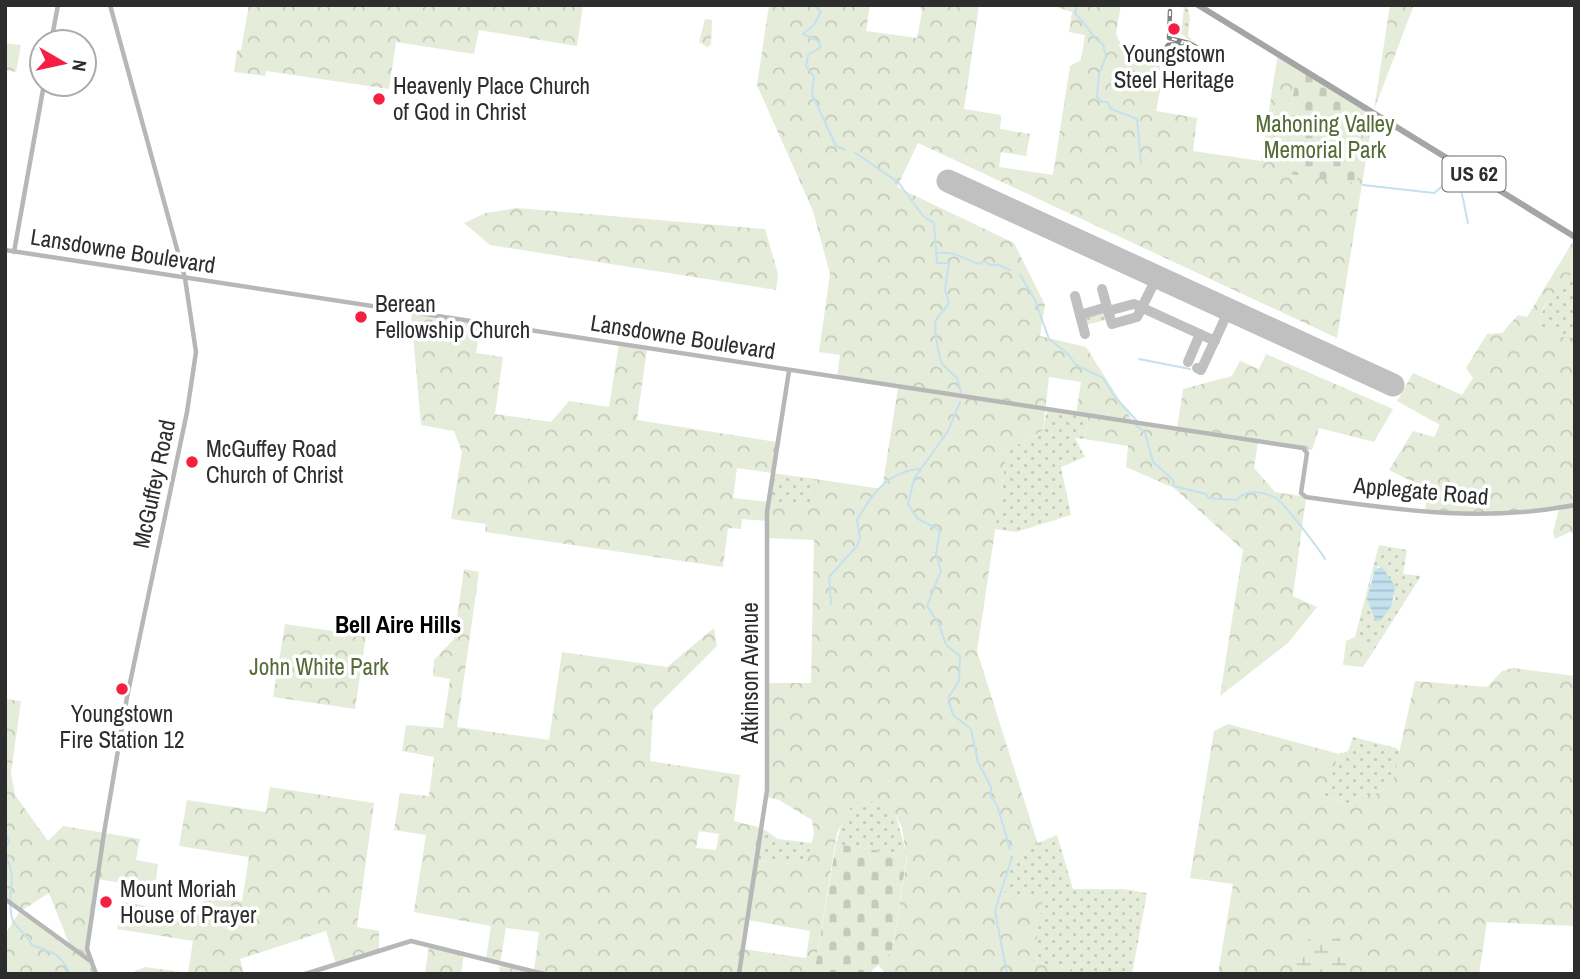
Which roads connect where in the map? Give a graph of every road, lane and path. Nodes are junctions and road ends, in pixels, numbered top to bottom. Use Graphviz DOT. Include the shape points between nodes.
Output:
graph roads {
  1 [pos="58,5"];
  2 [pos="110,5"];
  3 [pos="1198,5"];
  4 [pos="54,28"];
  5 [pos="42,98"];
  6 [pos="1575,237"];
  7 [pos="5,250"];
  8 [pos="14,252"];
  9 [pos="185,278"];
  10 [pos="789,371"];
  11 [pos="1306,497"];
  12 [pos="1575,505"];
  13 [pos="5,899"];
  14 [pos="90,960"];
  15 [pos="96,974"];
  16 [pos="305,974"];
  17 [pos="544,974"];
  18 [pos="739,974"];
  1 -- 4 [label="street"];
  2 -- 9 [label="street, McGuffey Road"];
  3 -- 6 [label="main road, US 62"];
  5 -- 8 [label="street"];
  7 -- 8 [label="street, Lansdowne Boulevard"];
  8 -- 9 [label="street, Lansdowne Boulevard"];
  9 -- 10 [label="street, Lansdowne Boulevard"];
  9 -- 14 [label="street, McGuffey Road" via="196,352 192,386 127,697 90,924"];
  10 -- 11 [label="street, Lansdowne Boulevard" via="1303,448 1307,451 1301,493"];
  10 -- 18 [label="street, Atkinson Avenue" via="767,512 767,790"];
  11 -- 12 [label="street, Applegate Road" via="1471,516 1525,514"];
  13 -- 14 [label="street"];
  14 -- 15 [label="street, McGuffey Road"];
  16 -- 17 [label="street" via="411,942"];
}
